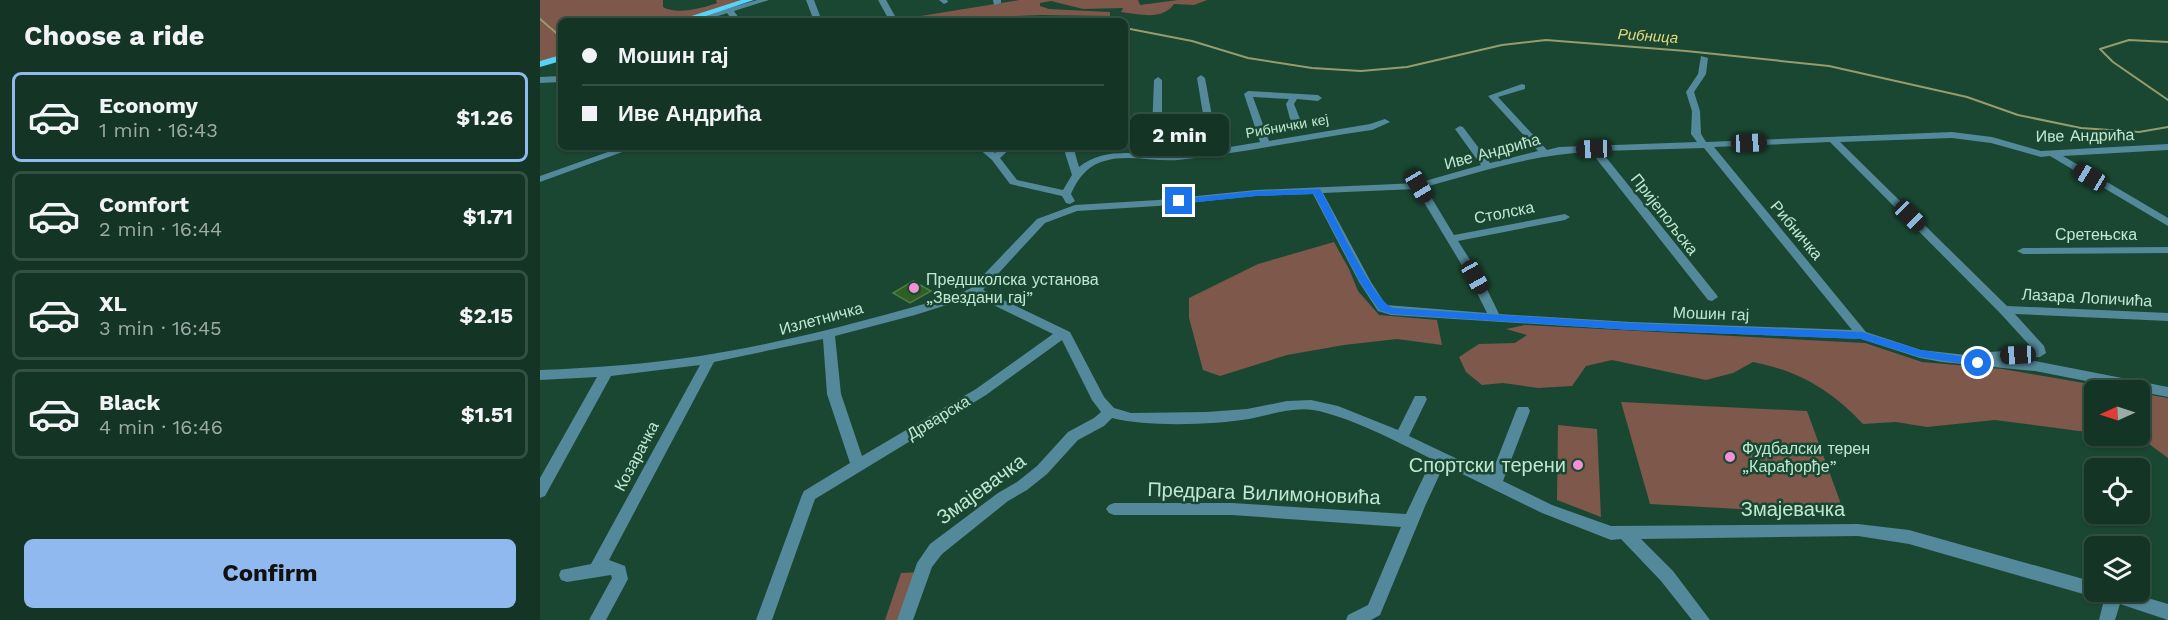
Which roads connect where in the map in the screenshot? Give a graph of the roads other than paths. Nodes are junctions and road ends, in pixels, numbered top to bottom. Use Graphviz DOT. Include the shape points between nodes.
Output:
graph roads {
  1 [pos="750,0"];
  2 [pos="765,0"];
  3 [pos="810,0"];
  4 [pos="882,0"];
  5 [pos="729,10"];
  6 [pos="891,16"];
  7 [pos="692,18"];
  8 [pos="702,18"];
  9 [pos="735,18"];
  10 [pos="817,18"];
  11 [pos="558,58"];
  12 [pos="1704,58"];
  13 [pos="540,64"];
  14 [pos="1201,78"];
  15 [pos="558,79"];
  16 [pos="540,80"];
  17 [pos="1158,80"];
  18 [pos="1522,87"];
  19 [pos="1294,98"];
  20 [pos="1318,98"];
  21 [pos="1294,119"];
  22 [pos="1385,122"];
  23 [pos="1460,129"];
  24 [pos="1832,139"];
  25 [pos="1265,143"];
  26 [pos="1705,145"];
  27 [pos="2168,147"];
  28 [pos="2156,148"];
  29 [pos="1594,149"];
  30 [pos="623,150"];
  31 [pos="986,150"];
  32 [pos="1004,150"];
  33 [pos="1072,150"];
  34 [pos="1214,152"];
  35 [pos="1544,152"];
  36 [pos="2052,154"];
  37 [pos="2168,154"];
  38 [pos="995,158"];
  39 [pos="1165,158"];
  40 [pos="1487,166"];
  41 [pos="1077,176"];
  42 [pos="540,179"];
  43 [pos="1419,186"];
  44 [pos="1317,191"];
  45 [pos="1066,194"];
  46 [pos="1075,208"];
  47 [pos="1565,217"];
  48 [pos="2168,223"];
  49 [pos="1450,239"];
  50 [pos="2168,250"];
  51 [pos="2023,251"];
  52 [pos="975,291"];
  53 [pos="1712,297"];
  54 [pos="2004,310"];
  55 [pos="1495,317"];
  56 [pos="2168,317"];
  57 [pos="829,333"];
  58 [pos="1063,333"];
  59 [pos="1862,335"];
  60 [pos="1942,358"];
  61 [pos="709,360"];
  62 [pos="606,373"];
  63 [pos="540,375"];
  64 [pos="2168,392"];
  65 [pos="1420,399"];
  66 [pos="1523,411"];
  67 [pos="1109,412"];
  68 [pos="1401,438"];
  69 [pos="1440,458"];
  70 [pos="858,465"];
  71 [pos="1495,484"];
  72 [pos="540,492"];
  73 [pos="1114,509"];
  74 [pos="1411,521"];
  75 [pos="1625,533"];
  76 [pos="596,569"];
  77 [pos="567,575"];
  78 [pos="2084,586"];
  79 [pos="2107,602"];
  80 [pos="2136,602"];
  81 [pos="2168,612"];
  82 [pos="597,620"];
  83 [pos="764,620"];
  84 [pos="905,620"];
  85 [pos="1354,620"];
  86 [pos="1702,620"];
  87 [pos="2107,620"];
  1 -- 7 [label="main road"];
  2 -- 5 [label="street"];
  3 -- 10 [label="street"];
  4 -- 6 [label="street"];
  5 -- 8 [label="street"];
  5 -- 9 [label="street"];
  11 -- 13 [label="main road"];
  12 -- 26 [label="street, Рибничка" via="1702,74 1690,92 1696,111 1696,134"];
  14 -- 34 [label="street"];
  15 -- 16 [label="street"];
  17 -- 39 [label="street" via="1157,131"];
  18 -- 35 [label="street" via="1492,96"];
  19 -- 20 [label="street"];
  19 -- 21 [label="street" via="1290,104"];
  19 -- 25 [label="street" via="1248,94"];
  22 -- 25 [label="street, Рибнички кеј"];
  23 -- 40 [label="street"];
  24 -- 26 [label="street, Иве Андрића"];
  24 -- 36 [label="street, Иве Андрића" via="1952,135"];
  24 -- 54 [label="street, Лазара Лопичића"];
  25 -- 34 [label="street, Рибнички кеј"];
  26 -- 29 [label="street, Иве Андрића"];
  26 -- 59 [label="street, Рибничка"];
  27 -- 28 [label="street, Иве Андрића"];
  28 -- 36 [label="street, Иве Андрића"];
  28 -- 37 [label="street"];
  29 -- 35 [label="street, Иве Андрића"];
  29 -- 53 [label="street, Пријепољска"];
  30 -- 42 [label="street"];
  31 -- 38 [label="street"];
  32 -- 38 [label="street"];
  33 -- 41 [label="street"];
  34 -- 39 [label="street, Рибнички кеј"];
  35 -- 40 [label="street, Иве Андрића"];
  36 -- 48 [label="street"];
  38 -- 45 [label="street" via="1014,182"];
  39 -- 41 [label="street, Рибнички кеј" via="1098,159"];
  40 -- 43 [label="street, Иве Андрића"];
  41 -- 45 [label="street, Рибнички кеј"];
  43 -- 44 [label="street, Иве Андрића"];
  43 -- 49 [label="street"];
  44 -- 46 [label="street, Иве Андрића"];
  44 -- 55 [label="street, Мошин гај" via="1382,308"];
  45 -- 46 [label="street"];
  46 -- 52 [label="street, Излетничка" via="1041,221"];
  47 -- 49 [label="street, Столска"];
  49 -- 55 [label="street"];
  50 -- 51 [label="street, Сретењска"];
  52 -- 57 [label="street, Излетничка"];
  52 -- 58 [label="street"];
  54 -- 56 [label="street, Лазара Лопичића"];
  54 -- 60 [label="street, Лазара Лопичића" via="2040,353"];
  55 -- 59 [label="street, Мошин гај"];
  57 -- 61 [label="street, Излетничка"];
  57 -- 70 [label="street" via="834,394"];
  58 -- 67 [label="street"];
  58 -- 70 [label="street, Дрварска" via="981,392"];
  59 -- 60 [label="street, Мошин гај"];
  60 -- 64 [label="street, Мошин гај" via="2035,366"];
  61 -- 62 [label="street, Излетничка"];
  61 -- 76 [label="street, Козарачка"];
  62 -- 63 [label="street, Излетничка"];
  62 -- 72 [label="street"];
  65 -- 68 [label="street"];
  66 -- 71 [label="street"];
  67 -- 68 [label="street, Змајевачка" via="1131,418 1207,417 1311,405 1334,410"];
  67 -- 84 [label="street, Змајевачка" via="1074,436 1029,481 936,549 922,572"];
  68 -- 69 [label="street, Змајевачка"];
  69 -- 71 [label="street, Змајевачка"];
  69 -- 74 [label="street"];
  70 -- 83 [label="street, Дрварска" via="809,495"];
  71 -- 75 [label="street, Змајевачка" via="1600,529"];
  73 -- 74 [label="street, Предрага Вилимоновића" via="1232,510"];
  74 -- 85 [label="street" via="1374,610"];
  75 -- 78 [label="street, Змајевачка" via="1858,530 1909,537"];
  75 -- 86 [label="street"];
  76 -- 77 [label="street"];
  76 -- 82 [label="street" via="611,567 620,573"];
  79 -- 87 [label="street"];
  80 -- 81 [label="street"];
}
